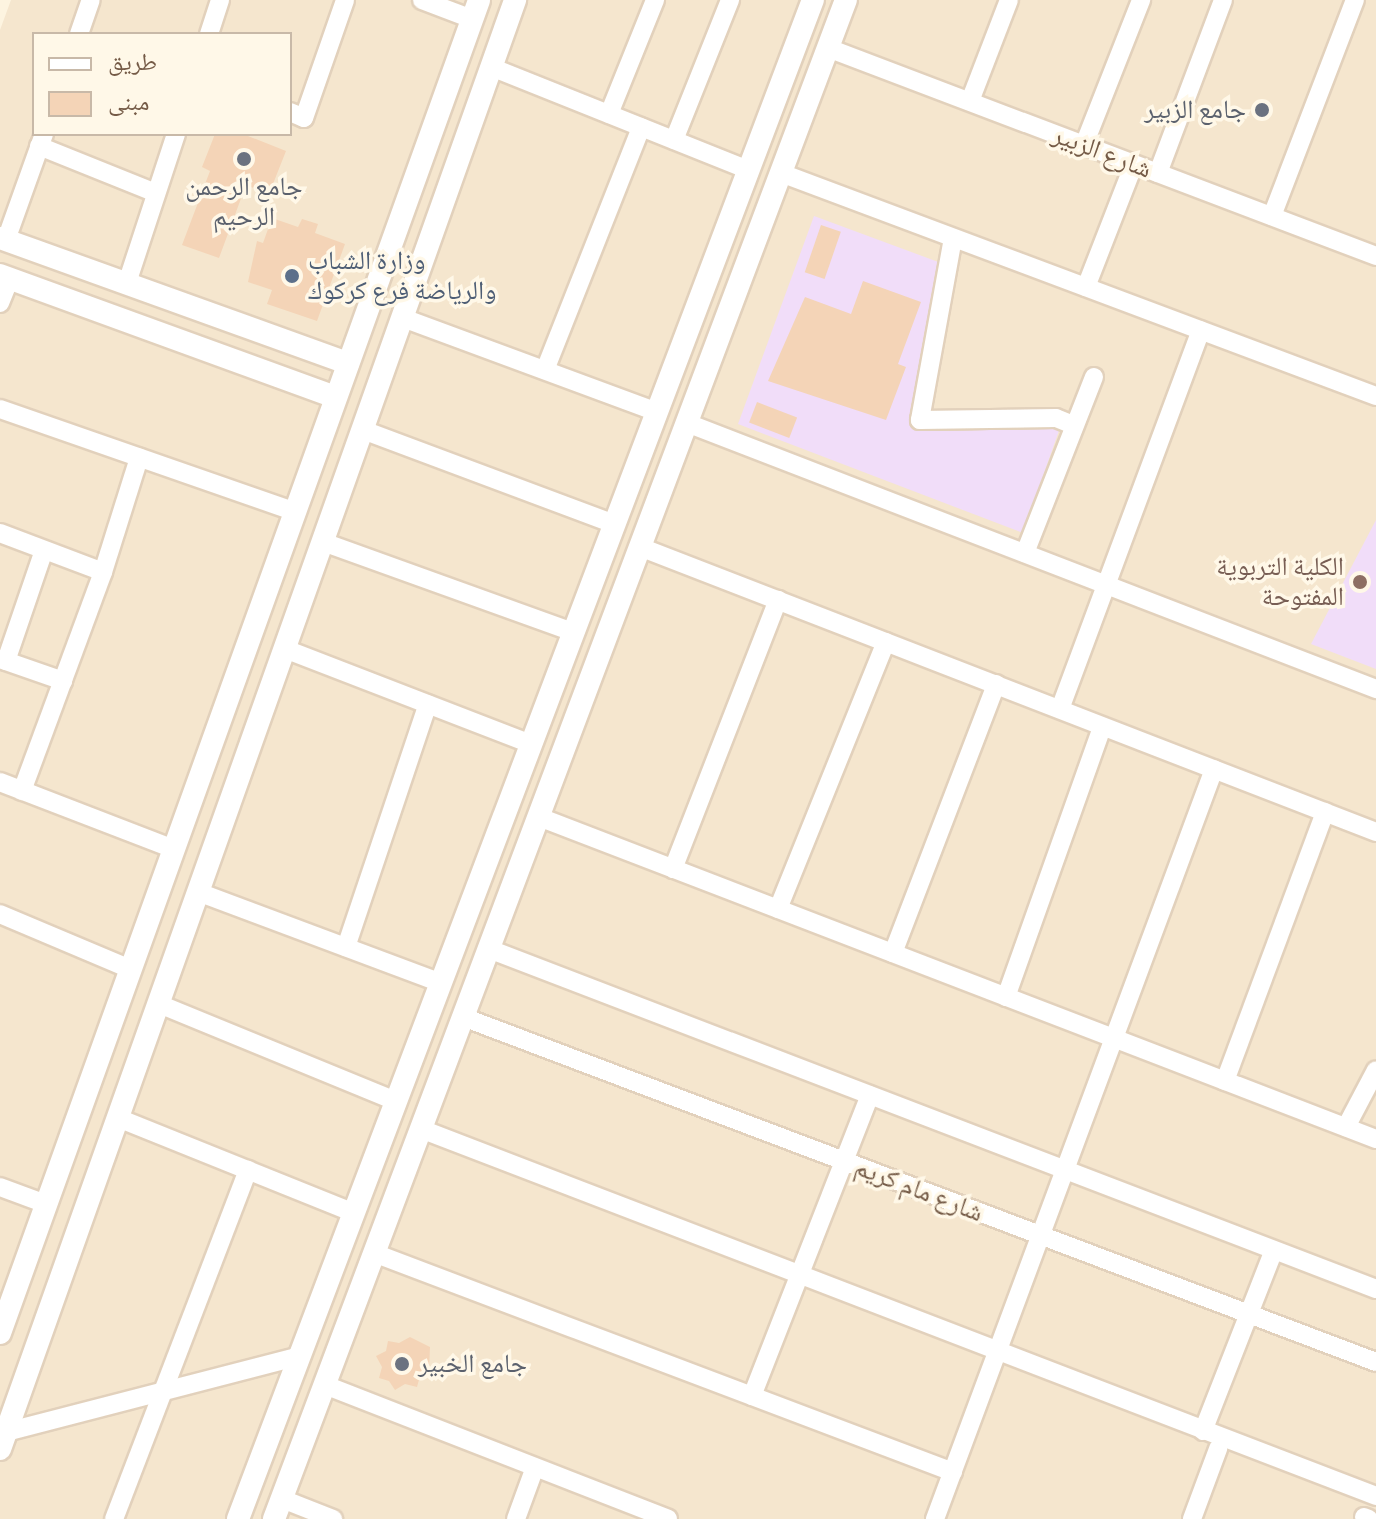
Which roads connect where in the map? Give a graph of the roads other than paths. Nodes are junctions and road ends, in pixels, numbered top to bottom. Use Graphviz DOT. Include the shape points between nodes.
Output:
graph roads {
  1 [pos="91,0"];
  2 [pos="220,0"];
  3 [pos="345,0"];
  4 [pos="422,0"];
  5 [pos="515,0"];
  6 [pos="655,0"];
  7 [pos="730,0"];
  8 [pos="813,0"];
  9 [pos="1009,0"];
  10 [pos="1141,0"];
  11 [pos="1223,0"];
  12 [pos="1355,0"];
  13 [pos="837,3"];
  14 [pos="476,9"];
  15 [pos="80,32"];
  16 [pos="210,32"];
  17 [pos="828,48"];
  18 [pos="491,67"];
  19 [pos="970,101"];
  20 [pos="292,113"];
  21 [pos="609,114"];
  22 [pos="641,127"];
  23 [pos="175,136"];
  24 [pos="41,140"];
  25 [pos="674,140"];
  26 [pos="1084,145"];
  27 [pos="1134,164"];
  28 [pos="749,170"];
  29 [pos="781,173"];
  30 [pos="1158,173"];
  31 [pos="156,193"];
  32 [pos="1272,216"];
  33 [pos="953,238"];
  34 [pos="3,239"];
  35 [pos="1376,256"];
  36 [pos="91,270"];
  37 [pos="5,276"];
  38 [pos="127,283"];
  39 [pos="1086,287"];
  40 [pos="0,303"];
  41 [pos="79,303"];
  42 [pos="403,318"];
  43 [pos="1201,330"];
  44 [pos="348,363"];
  45 [pos="545,370"];
  46 [pos="1094,377"];
  47 [pos="1376,396"];
  48 [pos="336,397"];
  49 [pos="0,409"];
  50 [pos="657,412"];
  51 [pos="687,423"];
  52 [pos="1073,425"];
  53 [pos="363,430"];
  54 [pos="139,458"];
  55 [pos="295,512"];
  56 [pos="615,524"];
  57 [pos="0,533"];
  58 [pos="323,542"];
  59 [pos="640,547"];
  60 [pos="44,550"];
  61 [pos="1025,553"];
  62 [pos="103,572"];
  63 [pos="1106,585"];
  64 [pos="778,600"];
  65 [pos="573,632"];
  66 [pos="886,642"];
  67 [pos="285,649"];
  68 [pos="3,660"];
  69 [pos="63,681"];
  70 [pos="554,683"];
  71 [pos="996,684"];
  72 [pos="1376,689"];
  73 [pos="585,695"];
  74 [pos="428,704"];
  75 [pos="1060,709"];
  76 [pos="1102,727"];
  77 [pos="531,744"];
  78 [pos="1214,769"];
  79 [pos="0,782"];
  80 [pos="22,791"];
  81 [pos="1325,812"];
  82 [pos="539,817"];
  83 [pos="1376,832"];
  84 [pos="174,849"];
  85 [pos="673,869"];
  86 [pos="198,892"];
  87 [pos="153,907"];
  88 [pos="778,909"];
  89 [pos="0,914"];
  90 [pos="187,924"];
  91 [pos="346,947"];
  92 [pos="489,949"];
  93 [pos="893,953"];
  94 [pos="130,969"];
  95 [pos="441,983"];
  96 [pos="1006,997"];
  97 [pos="159,1004"];
  98 [pos="463,1017"];
  99 [pos="1114,1038"];
  100 [pos="1376,1070"];
  101 [pos="1225,1081"];
  102 [pos="870,1095"];
  103 [pos="396,1101"];
  104 [pos="118,1118"];
  105 [pos="1346,1127"];
  106 [pos="421,1129"];
  107 [pos="1376,1139"];
  108 [pos="844,1161"];
  109 [pos="248,1170"];
  110 [pos="1065,1170"];
  111 [pos="0,1187"];
  112 [pos="46,1204"];
  113 [pos="354,1213"];
  114 [pos="1040,1236"];
  115 [pos="1274,1250"];
  116 [pos="374,1253"];
  117 [pos="799,1275"];
  118 [pos="1376,1289"];
  119 [pos="1248,1315"];
  120 [pos="0,1332"];
  121 [pos="998,1352"];
  122 [pos="300,1356"];
  123 [pos="1376,1362"];
  124 [pos="325,1385"];
  125 [pos="164,1389"];
  126 [pos="752,1396"];
  127 [pos="1203,1431"];
  128 [pos="3,1440"];
  129 [pos="1218,1449"];
  130 [pos="535,1467"];
  131 [pos="953,1472"];
  132 [pos="1376,1496"];
  133 [pos="278,1509"];
  134 [pos="657,1517"];
  135 [pos="114,1519"];
  136 [pos="238,1519"];
  137 [pos="333,1519"];
  138 [pos="516,1519"];
  139 [pos="935,1519"];
  140 [pos="1192,1519"];
  1 -- 15 [label="street"];
  2 -- 16 [label="street"];
  3 -- 20 [label="street" via="304,118"];
  4 -- 14 [label="street"];
  5 -- 18 [label="street"];
  6 -- 21 [label="street"];
  7 -- 25 [label="street"];
  8 -- 28 [label="street"];
  9 -- 19 [label="street"];
  10 -- 26 [label="street"];
  11 -- 30 [label="street"];
  12 -- 32 [label="street"];
  13 -- 17 [label="street"];
  14 -- 44 [label="street"];
  17 -- 19 [label="street, شارع الزبير"];
  17 -- 29 [label="street"];
  18 -- 21 [label="street"];
  18 -- 42 [label="street"];
  19 -- 26 [label="street, شارع الزبير"];
  21 -- 22 [label="street"];
  22 -- 25 [label="street"];
  22 -- 45 [label="street"];
  23 -- 31 [label="street"];
  24 -- 31 [label="street"];
  24 -- 34 [label="street"];
  25 -- 28 [label="street"];
  26 -- 27 [label="street, شارع الزبير"];
  27 -- 30 [label="street, شارع الزبير"];
  27 -- 39 [label="street"];
  28 -- 50 [label="street"];
  29 -- 33 [label="street"];
  29 -- 51 [label="street"];
  30 -- 32 [label="street, شارع الزبير"];
  31 -- 38 [label="street"];
  32 -- 35 [label="street, شارع الزبير"];
  33 -- 39 [label="street"];
  33 -- 52 [label="street" via="920,420 1056,418"];
  34 -- 36 [label="street"];
  36 -- 38 [label="street"];
  36 -- 41 [label="street"];
  37 -- 40 [label="street"];
  37 -- 41 [label="street"];
  38 -- 44 [label="street"];
  39 -- 43 [label="street"];
  41 -- 48 [label="street"];
  42 -- 45 [label="street"];
  42 -- 53 [label="street"];
  43 -- 47 [label="street"];
  43 -- 63 [label="street"];
  44 -- 48 [label="street"];
  45 -- 50 [label="street"];
  46 -- 52 [label="street"];
  48 -- 55 [label="street"];
  49 -- 54 [label="street"];
  50 -- 56 [label="street"];
  51 -- 59 [label="street"];
  51 -- 61 [label="street"];
  52 -- 61 [label="street"];
  53 -- 56 [label="street"];
  53 -- 58 [label="street"];
  54 -- 55 [label="street"];
  54 -- 62 [label="street"];
  55 -- 84 [label="street"];
  56 -- 65 [label="street"];
  57 -- 60 [label="street"];
  58 -- 65 [label="street"];
  58 -- 67 [label="street"];
  59 -- 64 [label="street"];
  59 -- 73 [label="street"];
  60 -- 62 [label="street"];
  60 -- 68 [label="street"];
  61 -- 63 [label="street"];
  62 -- 69 [label="street"];
  63 -- 72 [label="street"];
  63 -- 75 [label="street"];
  64 -- 66 [label="street"];
  64 -- 85 [label="street"];
  65 -- 70 [label="street"];
  66 -- 71 [label="street"];
  66 -- 88 [label="street"];
  67 -- 74 [label="street"];
  67 -- 86 [label="street"];
  68 -- 69 [label="street"];
  69 -- 80 [label="street"];
  70 -- 73 [label="street"];
  70 -- 77 [label="street"];
  71 -- 75 [label="street"];
  71 -- 93 [label="street"];
  73 -- 82 [label="street"];
  74 -- 77 [label="street"];
  74 -- 91 [label="street"];
  75 -- 76 [label="street"];
  76 -- 78 [label="street"];
  76 -- 96 [label="street"];
  77 -- 95 [label="street"];
  78 -- 81 [label="street"];
  78 -- 99 [label="street"];
  79 -- 80 [label="street"];
  80 -- 84 [label="street"];
  81 -- 83 [label="street"];
  81 -- 101 [label="street"];
  82 -- 85 [label="street"];
  82 -- 92 [label="street"];
  84 -- 87 [label="street"];
  85 -- 88 [label="street"];
  86 -- 90 [label="street"];
  86 -- 91 [label="street"];
  87 -- 90 [label="street"];
  87 -- 94 [label="street"];
  88 -- 93 [label="street"];
  89 -- 94 [label="street"];
  90 -- 97 [label="street"];
  91 -- 95 [label="street"];
  92 -- 98 [label="street"];
  92 -- 102 [label="street"];
  93 -- 96 [label="street"];
  94 -- 112 [label="street"];
  95 -- 103 [label="street"];
  96 -- 99 [label="street"];
  97 -- 103 [label="street"];
  97 -- 104 [label="street"];
  98 -- 106 [label="street"];
  98 -- 108 [label="street, شارع مام كريم"];
  99 -- 101 [label="street"];
  99 -- 110 [label="street"];
  100 -- 105 [label="street"];
  101 -- 105 [label="street"];
  102 -- 108 [label="street"];
  102 -- 110 [label="street"];
  103 -- 113 [label="street"];
  104 -- 109 [label="street"];
  104 -- 128 [label="street"];
  105 -- 107 [label="street"];
  106 -- 116 [label="street"];
  106 -- 117 [label="street"];
  108 -- 114 [label="street, شارع مام كريم"];
  108 -- 117 [label="street"];
  109 -- 113 [label="street"];
  109 -- 125 [label="street"];
  110 -- 114 [label="street"];
  110 -- 115 [label="street"];
  111 -- 112 [label="street"];
  112 -- 120 [label="street"];
  113 -- 122 [label="street"];
  114 -- 119 [label="street, شارع مام كريم"];
  114 -- 121 [label="street"];
  115 -- 118 [label="street"];
  115 -- 119 [label="street"];
  116 -- 124 [label="street"];
  116 -- 126 [label="street"];
  117 -- 121 [label="street"];
  117 -- 126 [label="street"];
  119 -- 123 [label="street, شارع مام كريم"];
  119 -- 127 [label="street"];
  121 -- 127 [label="street"];
  121 -- 131 [label="street"];
  122 -- 125 [label="street"];
  122 -- 136 [label="street"];
  124 -- 130 [label="street"];
  124 -- 133 [label="street"];
  125 -- 128 [label="street"];
  125 -- 135 [label="street"];
  126 -- 131 [label="street"];
  127 -- 132 [label="street"];
  129 -- 140 [label="street"];
  130 -- 134 [label="street"];
  130 -- 138 [label="street"];
  131 -- 139 [label="street"];
  133 -- 137 [label="street"];
}
